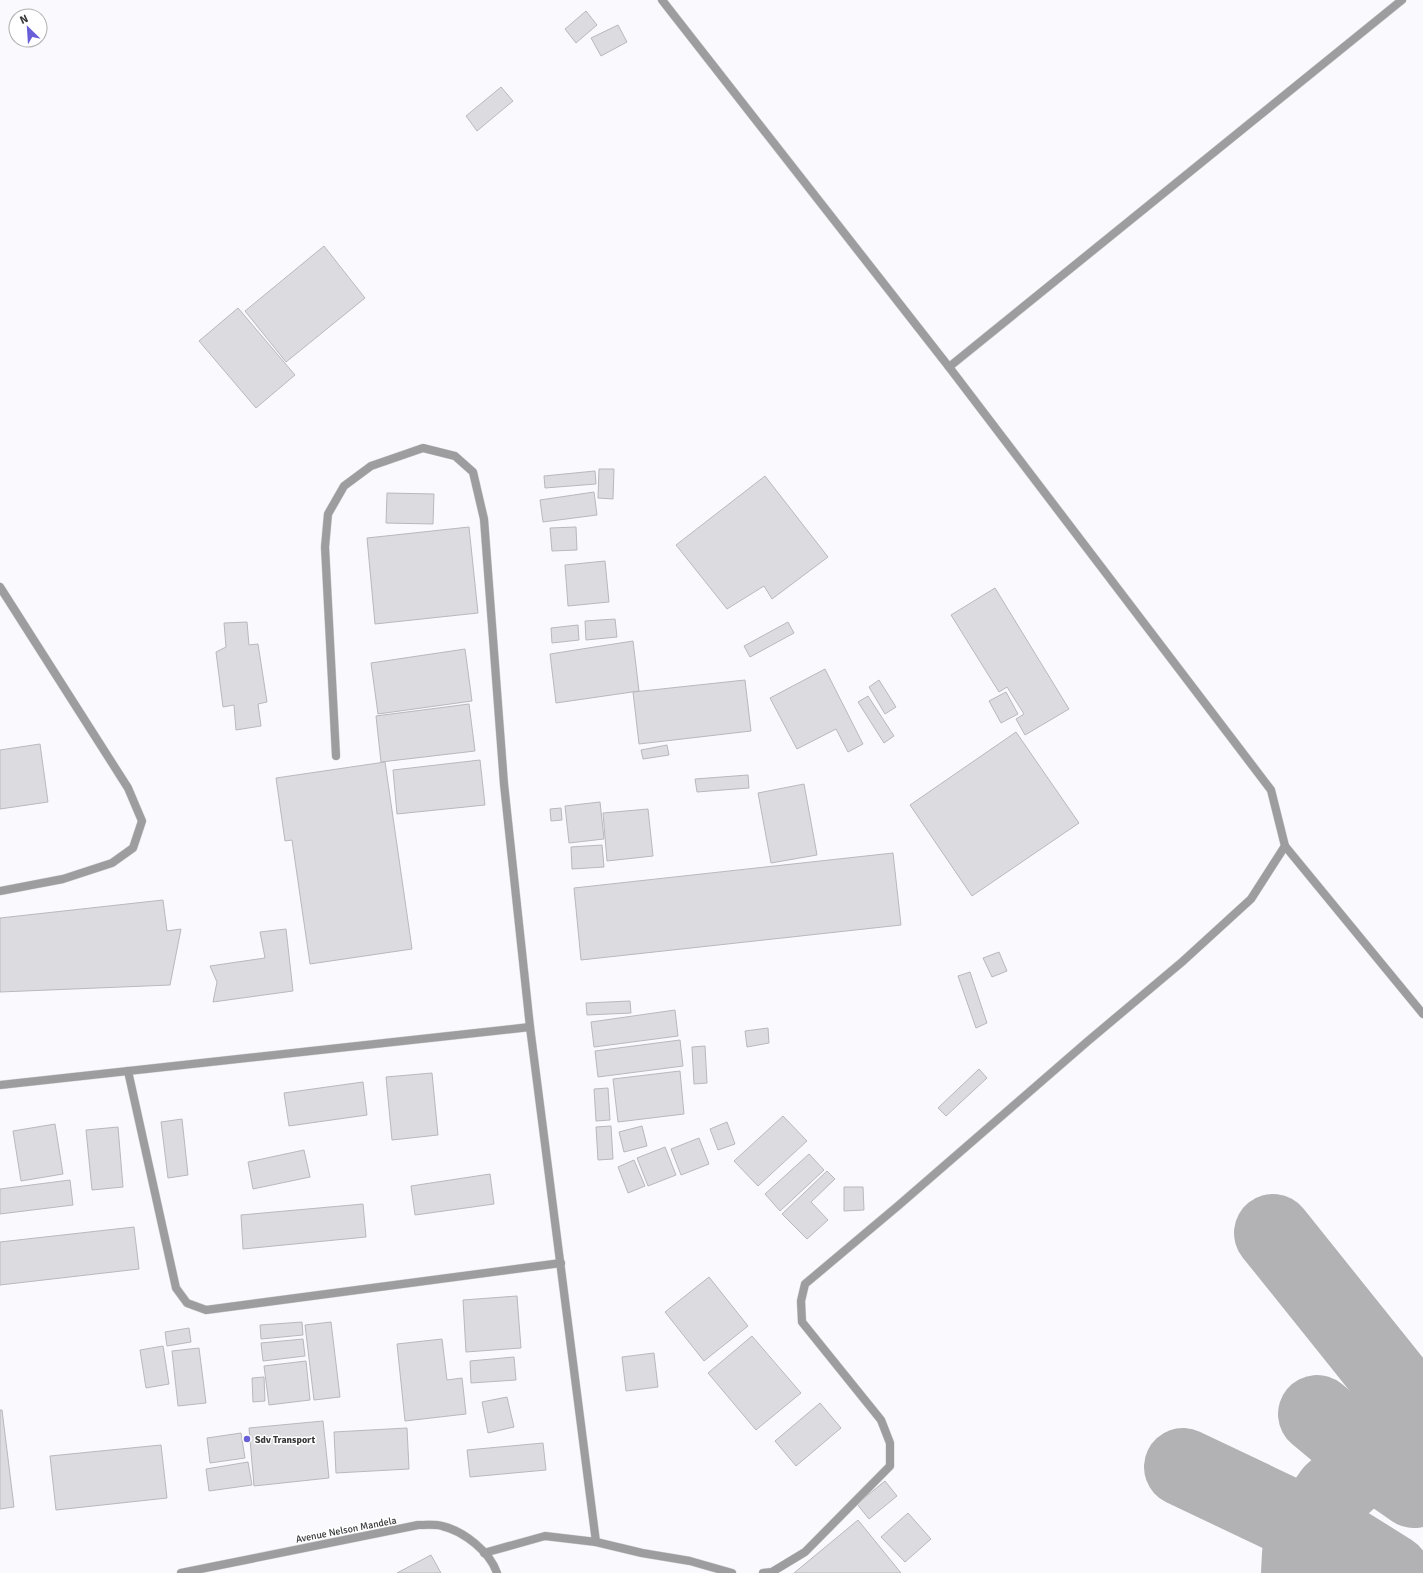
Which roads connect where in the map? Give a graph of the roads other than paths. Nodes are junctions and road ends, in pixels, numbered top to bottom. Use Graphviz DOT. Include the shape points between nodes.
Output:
graph roads {
  1 [pos="662,0"];
  2 [pos="1402,0"];
  3 [pos="949,367"];
  4 [pos="0,587"];
  5 [pos="336,756"];
  6 [pos="1285,846"];
  7 [pos="0,891"];
  8 [pos="1423,1014"];
  9 [pos="530,1027"];
  10 [pos="128,1071"];
  11 [pos="0,1085"];
  12 [pos="561,1263"];
  13 [pos="596,1542"];
  14 [pos="484,1553"];
  15 [pos="181,1573"];
  16 [pos="497,1573"];
  17 [pos="732,1573"];
  18 [pos="763,1573"];
  1 -- 3 [label="street"];
  2 -- 3 [label="street"];
  3 -- 6 [label="street" via="1271,790"];
  4 -- 7 [label="street" via="128,788 142,821 133,848 112,863 63,879"];
  5 -- 9 [label="street" via="325,547 328,514 344,486 371,466 423,448 455,456 473,472 484,519 504,784"];
  6 -- 8 [label="street"];
  6 -- 18 [label="street" via="1252,899 899,1206 805,1284 801,1301 802,1322 881,1420 890,1442 890,1466 805,1552 772,1572"];
  9 -- 10 [label="street"];
  9 -- 12 [label="street"];
  10 -- 11 [label="street"];
  10 -- 12 [label="street" via="176,1288 187,1303 206,1310"];
  12 -- 13 [label="street"];
  13 -- 14 [label="street" via="545,1536"];
  13 -- 17 [label="street" via="690,1561"];
  14 -- 15 [label="street, Avenue Nelson Mandela" via="471,1539 442,1525 418,1525"];
  14 -- 16 [label="street, Avenue Nelson Mandela"];
}
